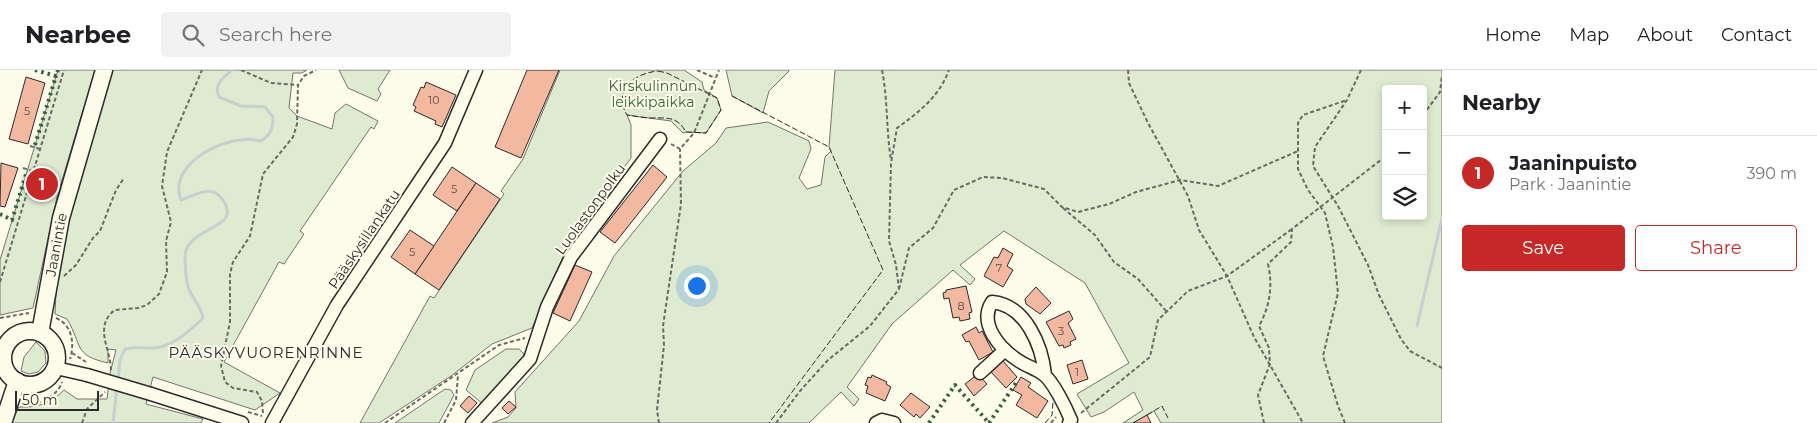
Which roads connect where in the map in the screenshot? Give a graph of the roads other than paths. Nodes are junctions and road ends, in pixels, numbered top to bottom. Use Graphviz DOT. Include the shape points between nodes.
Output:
graph roads {
  1 [pos="104,70"];
  2 [pos="476,70"];
  3 [pos="660,139"];
  4 [pos="40,333"];
  5 [pos="3,347"];
  6 [pos="1005,350"];
  7 [pos="62,370"];
  8 [pos="980,373"];
  9 [pos="1045,375"];
  10 [pos="17,381"];
  11 [pos="268,420"];
  12 [pos="1070,421"];
  13 [pos="3,423"];
  14 [pos="242,423"];
  15 [pos="472,423"];
  16 [pos="876,423"];
  17 [pos="894,423"];
  1 -- 4 [label="main road, Jaanintie" via="61,218"];
  2 -- 11 [label="street, Pääskysillankatu" via="445,143 337,305"];
  3 -- 15 [label="street, Luolastonpolku" via="571,257 547,307 530,359"];
  4 -- 5 [label="main road" via="22,332"];
  4 -- 7 [label="main road" via="47,336 55,347"];
  5 -- 10 [label="main road" via="5,365"];
  6 -- 8 [label="street"];
  6 -- 9 [label="street"];
  6 -- 9 [label="street" via="986,321 992,302 1010,307 1031,330 1040,344"];
  7 -- 10 [label="main road" via="36,384"];
  7 -- 14 [label="street, bridge" via="88,370"];
  9 -- 12 [label="street"];
  10 -- 13 [label="main road"];
  16 -- 17 [label="street" via="882,420"];
}
